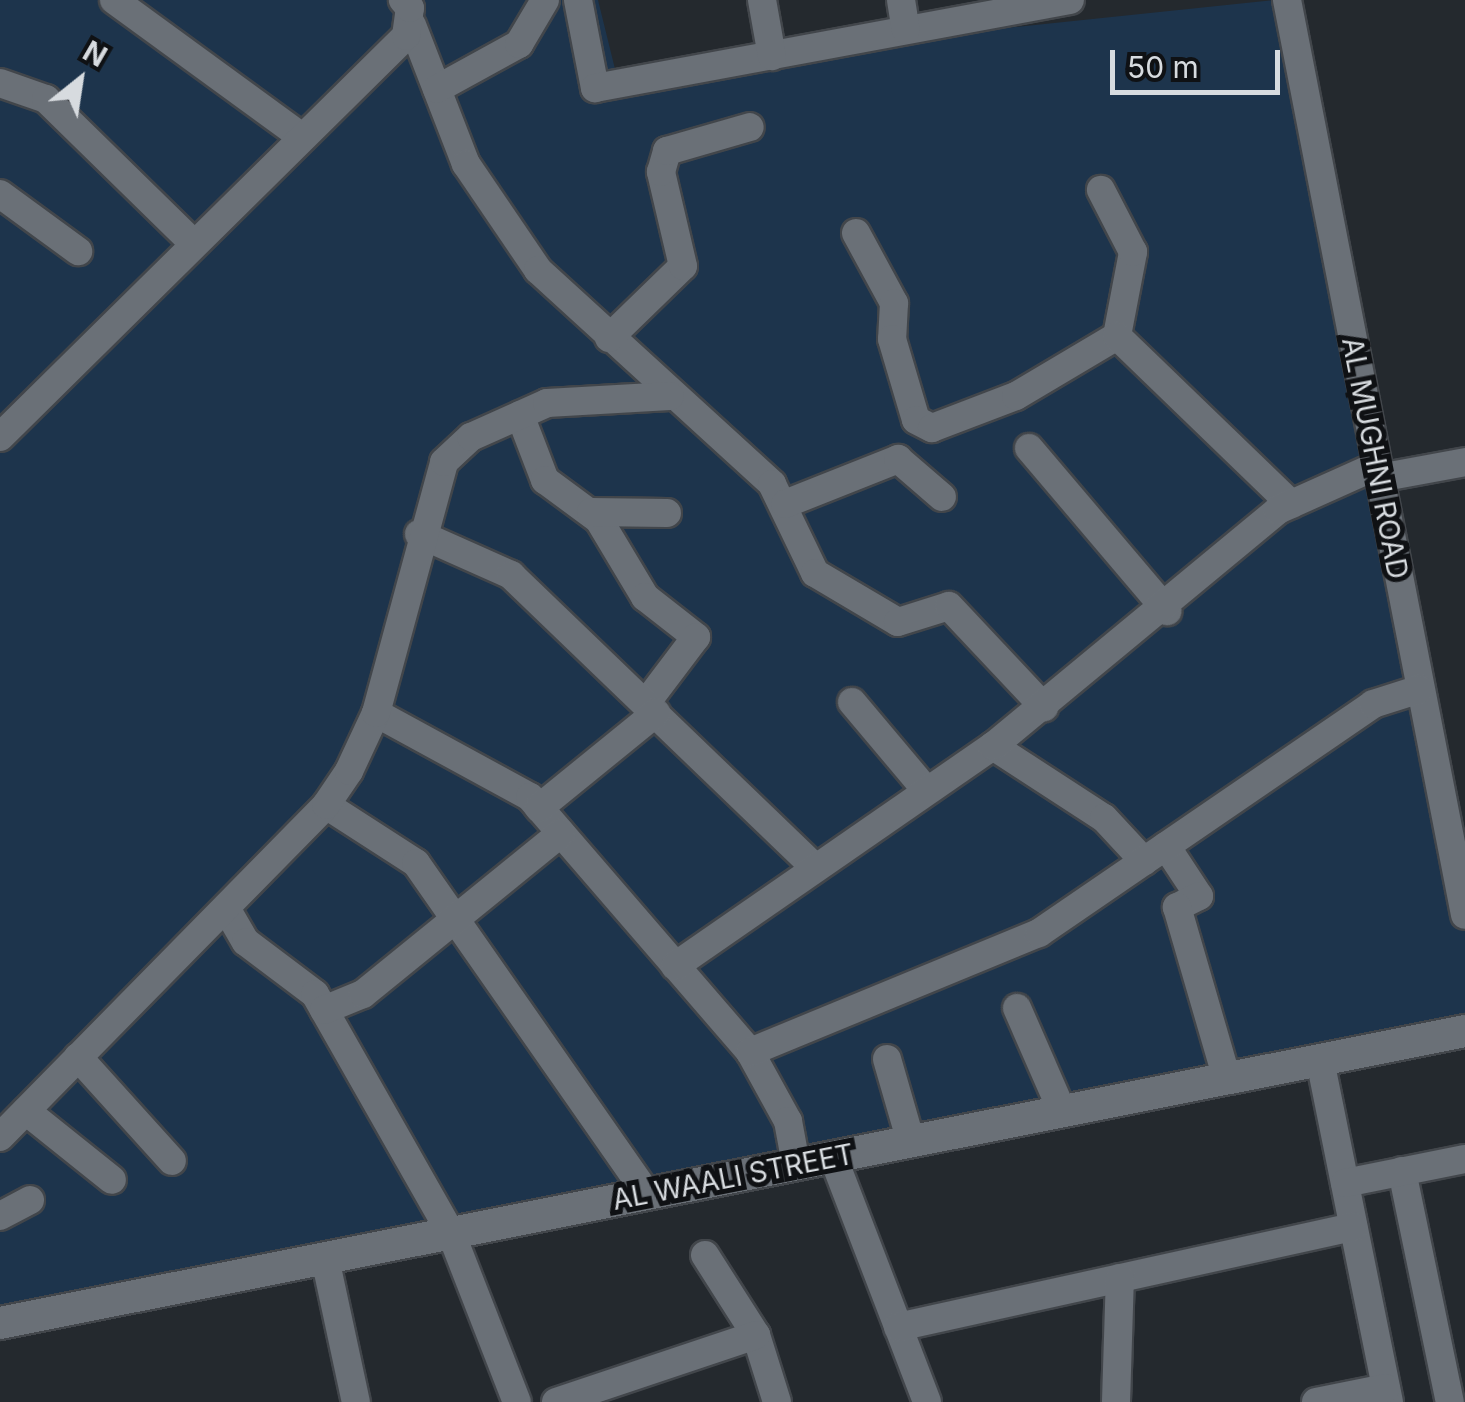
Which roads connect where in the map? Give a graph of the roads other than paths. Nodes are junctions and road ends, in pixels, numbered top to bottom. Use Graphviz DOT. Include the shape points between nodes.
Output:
graph roads {
  1 [pos="114,0"];
  2 [pos="544,0"];
  3 [pos="578,0"];
  4 [pos="762,0"];
  5 [pos="901,0"];
  6 [pos="1070,0"];
  7 [pos="1286,0"];
  8 [pos="1022,4"];
  9 [pos="407,13"];
  10 [pos="906,30"];
  11 [pos="772,56"];
  12 [pos="1,87"];
  13 [pos="437,89"];
  14 [pos="750,127"];
  15 [pos="302,137"];
  16 [pos="1101,190"];
  17 [pos="0,194"];
  18 [pos="856,233"];
  19 [pos="194,244"];
  20 [pos="78,251"];
  21 [pos="1117,336"];
  22 [pos="610,338"];
  23 [pos="670,396"];
  24 [pos="520,415"];
  25 [pos="0,437"];
  26 [pos="1029,448"];
  27 [pos="1465,462"];
  28 [pos="1378,472"];
  29 [pos="942,497"];
  30 [pos="785,504"];
  31 [pos="1291,504"];
  32 [pos="591,512"];
  33 [pos="667,513"];
  34 [pos="419,534"];
  35 [pos="1167,611"];
  36 [pos="1420,689"];
  37 [pos="852,702"];
  38 [pos="1044,707"];
  39 [pos="651,708"];
  40 [pos="376,713"];
  41 [pos="992,746"];
  42 [pos="926,790"];
  43 [pos="326,805"];
  44 [pos="539,808"];
  45 [pos="560,833"];
  46 [pos="1155,854"];
  47 [pos="814,868"];
  48 [pos="226,908"];
  49 [pos="1465,915"];
  50 [pos="454,918"];
  51 [pos="675,966"];
  52 [pos="1017,1008"];
  53 [pos="324,1010"];
  54 [pos="1465,1031"];
  55 [pos="750,1052"];
  56 [pos="78,1057"];
  57 [pos="888,1059"];
  58 [pos="1320,1060"];
  59 [pos="1227,1078"];
  60 [pos="26,1110"];
  61 [pos="1062,1111"];
  62 [pos="0,1136"];
  63 [pos="910,1142"];
  64 [pos="833,1157"];
  65 [pos="1465,1159"];
  66 [pos="172,1162"];
  67 [pos="796,1164"];
  68 [pos="1402,1171"];
  69 [pos="112,1180"];
  70 [pos="1344,1182"];
  71 [pos="647,1194"];
  72 [pos="30,1200"];
  73 [pos="0,1216"];
  74 [pos="1354,1226"];
  75 [pos="451,1233"];
  76 [pos="705,1255"];
  77 [pos="325,1258"];
  78 [pos="1120,1278"];
  79 [pos="0,1323"];
  80 [pos="898,1327"];
  81 [pos="756,1334"];
  82 [pos="1388,1395"];
  83 [pos="349,1401"];
  84 [pos="518,1402"];
  85 [pos="556,1402"];
  86 [pos="777,1402"];
  87 [pos="927,1402"];
  88 [pos="1116,1402"];
  89 [pos="1316,1402"];
  90 [pos="1450,1402"];
  1 -- 15 [label="street"];
  2 -- 13 [label="street" via="519,44"];
  3 -- 11 [label="street" via="596,88"];
  4 -- 11 [label="street"];
  5 -- 10 [label="street"];
  6 -- 8 [label="street"];
  7 -- 28 [label="street, AL MUGHNI ROAD"];
  8 -- 10 [label="street"];
  9 -- 13 [label="street"];
  9 -- 15 [label="street"];
  10 -- 11 [label="street"];
  12 -- 19 [label="street" via="46,99"];
  13 -- 22 [label="street" via="466,164 516,240"];
  14 -- 22 [label="street" via="667,151 661,172 683,266"];
  15 -- 19 [label="street"];
  16 -- 21 [label="street" via="1133,252"];
  17 -- 20 [label="street"];
  18 -- 21 [label="street" via="894,303 892,340 925,428 1016,396"];
  19 -- 25 [label="street"];
  21 -- 31 [label="street"];
  22 -- 23 [label="street"];
  23 -- 24 [label="street" via="547,402"];
  23 -- 30 [label="street"];
  24 -- 32 [label="street" via="545,480"];
  24 -- 34 [label="street" via="471,437 444,462"];
  26 -- 35 [label="street"];
  27 -- 28 [label="street"];
  28 -- 31 [label="street"];
  28 -- 36 [label="street, AL MUGHNI ROAD"];
  29 -- 30 [label="street" via="898,459"];
  30 -- 38 [label="street" via="815,573 898,622 949,606"];
  31 -- 35 [label="street"];
  32 -- 33 [label="street"];
  32 -- 39 [label="street" via="645,597 696,637"];
  34 -- 39 [label="street" via="512,576"];
  34 -- 40 [label="street"];
  35 -- 38 [label="street"];
  36 -- 46 [label="street" via="1373,704"];
  36 -- 49 [label="street, AL MUGHNI ROAD"];
  37 -- 42 [label="street"];
  38 -- 41 [label="street"];
  39 -- 44 [label="street"];
  39 -- 47 [label="street"];
  40 -- 43 [label="street"];
  40 -- 44 [label="street"];
  41 -- 42 [label="street"];
  41 -- 46 [label="street"];
  42 -- 47 [label="street"];
  43 -- 48 [label="street"];
  43 -- 50 [label="street" via="416,863"];
  44 -- 45 [label="street"];
  45 -- 50 [label="street"];
  45 -- 51 [label="street"];
  46 -- 55 [label="street" via="991,956"];
  46 -- 59 [label="street" via="1198,896 1176,907"];
  47 -- 51 [label="street"];
  48 -- 53 [label="street" via="246,942"];
  48 -- 56 [label="street"];
  50 -- 53 [label="street" via="363,994"];
  50 -- 71 [label="street"];
  51 -- 55 [label="street"];
  52 -- 61 [label="street"];
  53 -- 75 [label="street"];
  54 -- 58 [label="street, AL WAALI STREET"];
  55 -- 67 [label="street" via="788,1121"];
  56 -- 60 [label="street"];
  56 -- 66 [label="street"];
  57 -- 63 [label="street"];
  58 -- 59 [label="street, AL WAALI STREET"];
  58 -- 70 [label="street"];
  59 -- 61 [label="street, AL WAALI STREET"];
  60 -- 62 [label="street"];
  60 -- 69 [label="street"];
  61 -- 63 [label="street, AL WAALI STREET"];
  63 -- 64 [label="street, AL WAALI STREET"];
  64 -- 67 [label="street, AL WAALI STREET"];
  64 -- 80 [label="street"];
  65 -- 68 [label="street"];
  67 -- 71 [label="street, AL WAALI STREET"];
  68 -- 70 [label="street"];
  68 -- 90 [label="street"];
  70 -- 74 [label="street"];
  71 -- 75 [label="street, AL WAALI STREET"];
  72 -- 73 [label="street"];
  74 -- 78 [label="street"];
  74 -- 82 [label="street"];
  75 -- 77 [label="street, AL WAALI STREET"];
  75 -- 84 [label="street"];
  76 -- 81 [label="street"];
  77 -- 79 [label="street, AL WAALI STREET"];
  77 -- 83 [label="street"];
  78 -- 80 [label="street"];
  78 -- 88 [label="street"];
  80 -- 87 [label="street"];
  81 -- 85 [label="street"];
  81 -- 86 [label="street"];
  82 -- 89 [label="street"];
}
